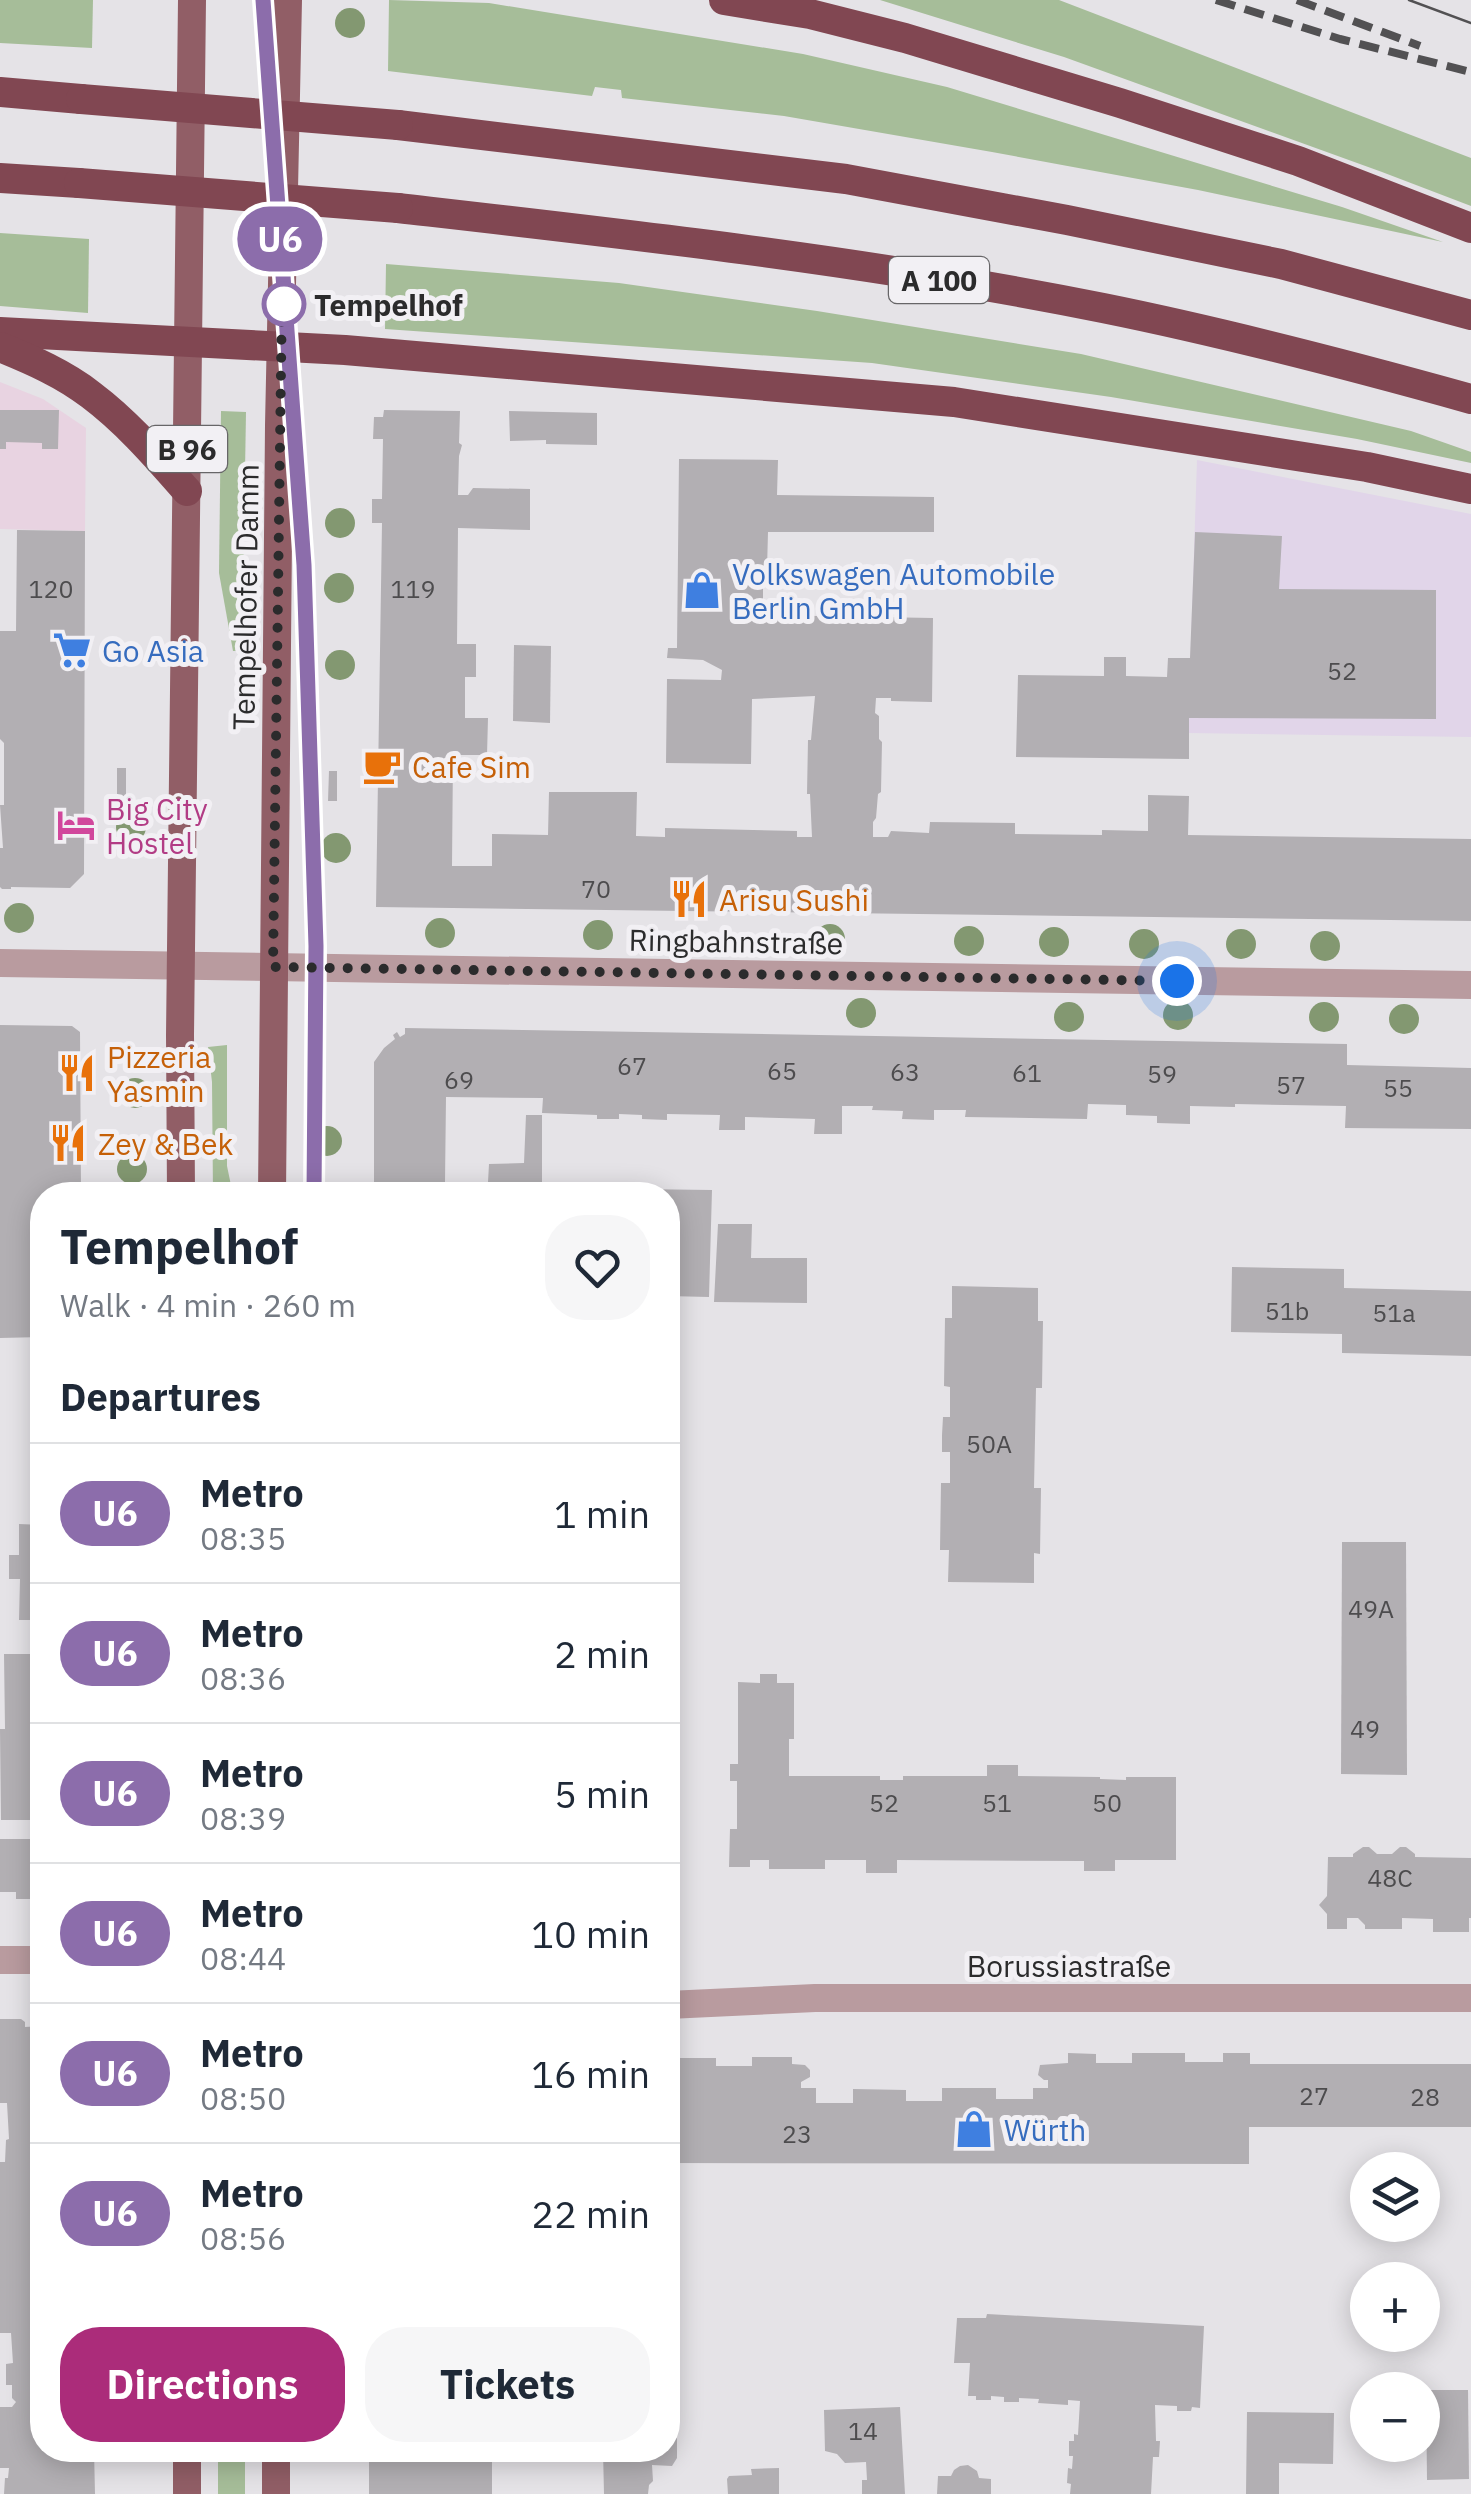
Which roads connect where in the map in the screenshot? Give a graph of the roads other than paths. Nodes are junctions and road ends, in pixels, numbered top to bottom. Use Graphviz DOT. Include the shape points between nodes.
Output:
graph roads {
  1 [pos="192,0"];
  2 [pos="288,0"];
  3 [pos="724,0"];
  4 [pos="0,92"];
  5 [pos="0,178"];
  6 [pos="1471,228"];
  7 [pos="1471,315"];
  8 [pos="0,332"];
  9 [pos="188,343"];
  10 [pos="0,347"];
  11 [pos="281,348"];
  12 [pos="1471,399"];
  13 [pos="1471,488"];
  14 [pos="187,490"];
  15 [pos="0,963"];
  16 [pos="181,966"];
  17 [pos="273,967"];
  18 [pos="1471,985"];
  19 [pos="181,1182"];
  20 [pos="272,1182"];
  21 [pos="0,1960"];
  22 [pos="30,1960"];
  23 [pos="1471,1998"];
  24 [pos="680,2004"];
  25 [pos="187,2462"];
  26 [pos="276,2462"];
  27 [pos="187,2494"];
  28 [pos="276,2494"];
  1 -- 9 [label="main road, Tempelhofer Damm / B 96"];
  2 -- 11 [label="main road, Tempelhofer Damm"];
  3 -- 6 [label="highway" via="905,38 1120,102"];
  4 -- 7 [label="highway, bridge" via="398,125 846,178 1281,264"];
  5 -- 12 [label="highway, A 100, bridge" via="398,208 877,269 1102,308 1314,355"];
  8 -- 9 [label="highway"];
  9 -- 11 [label="highway"];
  9 -- 14 [label="main road, Tempelhofer Damm / B 96"];
  10 -- 14 [label="highway" via="92,396"];
  11 -- 13 [label="highway" via="954,402"];
  11 -- 17 [label="main road, Tempelhofer Damm"];
  14 -- 16 [label="main road, Tempelhofer Damm / B 96"];
  15 -- 16 [label="street, Ringbahnstraße"];
  16 -- 17 [label="street, Ringbahnstraße"];
  16 -- 19 [label="main road, Tempelhofer Damm / B 96"];
  17 -- 18 [label="street, Ringbahnstraße"];
  17 -- 20 [label="main road, Tempelhofer Damm"];
  21 -- 22 [label="street"];
  23 -- 24 [label="street, Borussiastraße" via="816,1998"];
  25 -- 27 [label="main road"];
  26 -- 28 [label="main road"];
}
